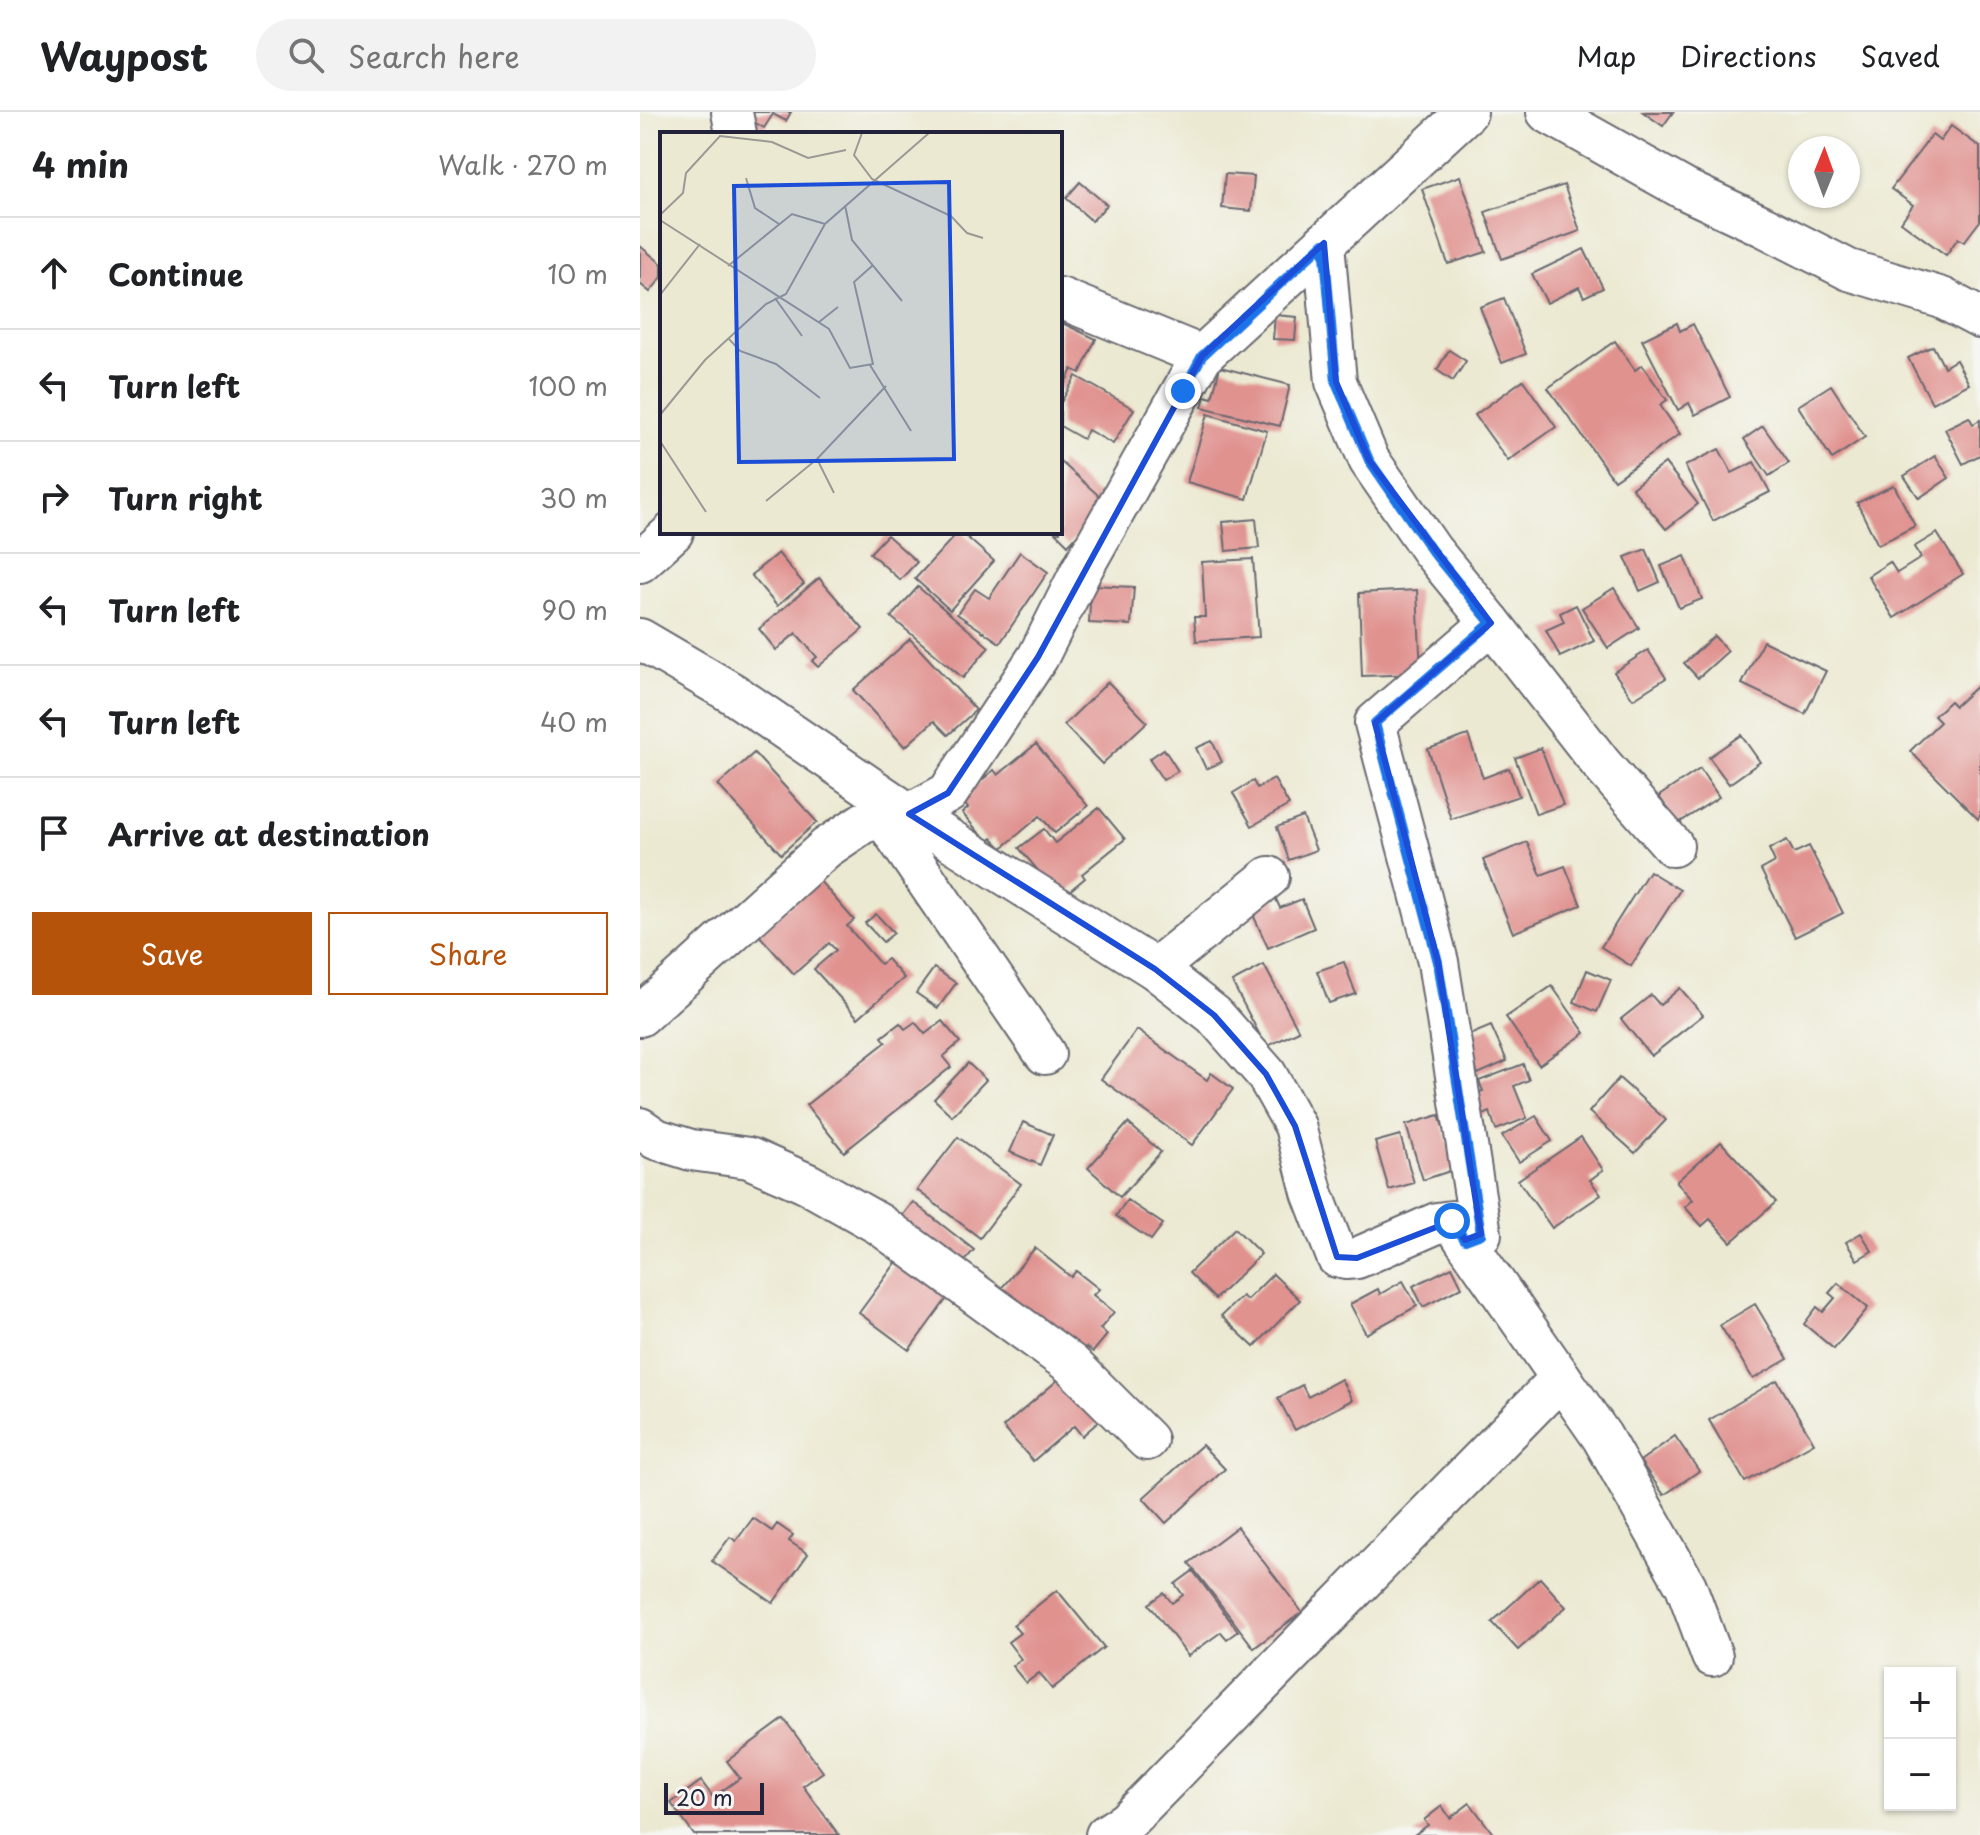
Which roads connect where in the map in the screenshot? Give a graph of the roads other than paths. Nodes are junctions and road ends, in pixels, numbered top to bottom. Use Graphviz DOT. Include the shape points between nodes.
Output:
graph roads {
  1 [pos="732,112"];
  2 [pos="1467,112"];
  3 [pos="1547,112"];
  4 [pos="736,132"];
  5 [pos="1324,243"];
  6 [pos="1062,299"];
  7 [pos="1980,318"];
  8 [pos="1202,356"];
  9 [pos="671,534"];
  10 [pos="640,562"];
  11 [pos="1491,623"];
  12 [pos="640,639"];
  13 [pos="896,816"];
  14 [pos="1673,846"];
  15 [pos="1269,877"];
  16 [pos="1155,969"];
  17 [pos="640,1016"];
  18 [pos="1045,1054"];
  19 [pos="640,1128"];
  20 [pos="1465,1240"];
  21 [pos="1561,1378"];
  22 [pos="1147,1440"];
  23 [pos="1712,1656"];
  24 [pos="1121,1831"];
  1 -- 4 [label="street"];
  2 -- 5 [label="street"];
  3 -- 7 [label="street" via="1684,189 1849,270 1942,298"];
  5 -- 8 [label="street"];
  5 -- 11 [label="street" via="1336,382 1369,460 1432,551"];
  6 -- 8 [label="street"];
  8 -- 13 [label="street" via="1038,657 948,793"];
  9 -- 10 [label="street"];
  11 -- 14 [label="street"];
  11 -- 20 [label="street" via="1375,723 1438,962 1481,1234"];
  12 -- 13 [label="street" via="732,693"];
  13 -- 16 [label="street"];
  13 -- 17 [label="street" via="863,823 826,848"];
  13 -- 18 [label="street"];
  15 -- 16 [label="street"];
  16 -- 20 [label="street" via="1214,1015 1266,1074 1295,1126 1337,1257 1357,1258 1452,1221"];
  19 -- 22 [label="street" via="691,1150 749,1158 879,1224 1071,1364"];
  20 -- 21 [label="street"];
  21 -- 23 [label="street" via="1602,1437 1686,1586"];
  21 -- 24 [label="street"];
}
